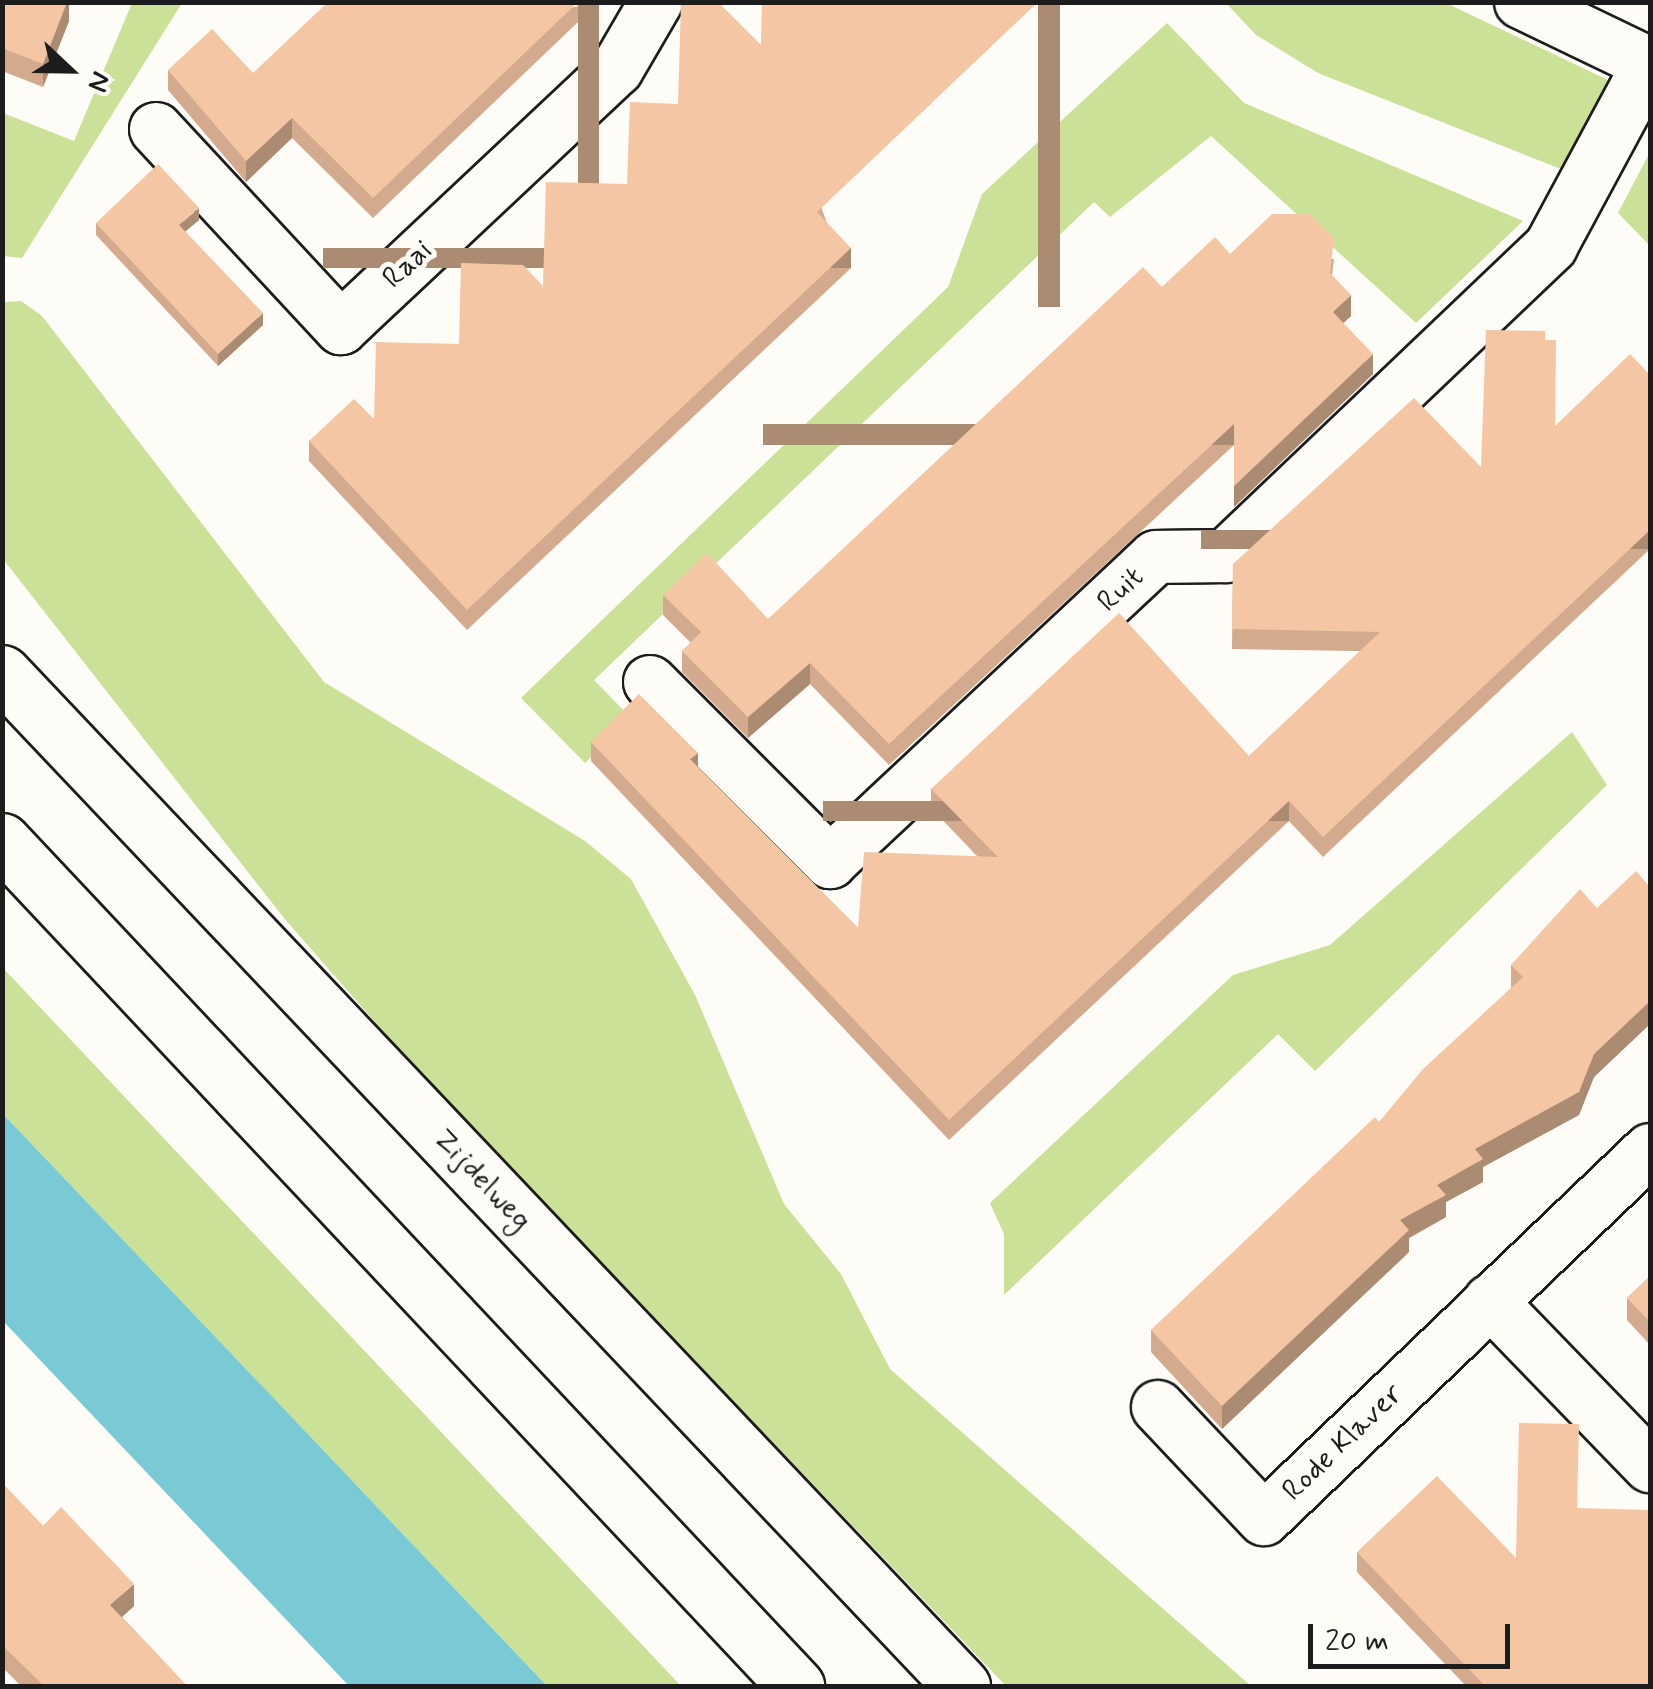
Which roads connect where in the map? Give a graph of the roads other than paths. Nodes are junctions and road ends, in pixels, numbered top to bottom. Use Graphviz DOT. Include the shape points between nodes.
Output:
graph roads {
  1 [pos="656,2"];
  2 [pos="1522,2"];
  3 [pos="1650,64"];
  4 [pos="156,130"];
  5 [pos="2,672"];
  6 [pos="650,682"];
  7 [pos="2,841"];
  8 [pos="1650,1150"];
  9 [pos="1490,1301"];
  10 [pos="1158,1407"];
  11 [pos="1650,1466"];
  12 [pos="796,1686"];
  13 [pos="962,1686"];
  1 -- 4 [label="street, Raai" via="617,69 341,328"];
  2 -- 3 [label="street"];
  3 -- 6 [label="street, Ruit" via="1550,246 1226,556 1156,557 830,862"];
  5 -- 13 [label="main road, Zijdelweg"];
  7 -- 12 [label="main road"];
  8 -- 9 [label="street, Rode Klaver"];
  9 -- 10 [label="street, Rode Klaver" via="1264,1519"];
  9 -- 11 [label="street"];
}
